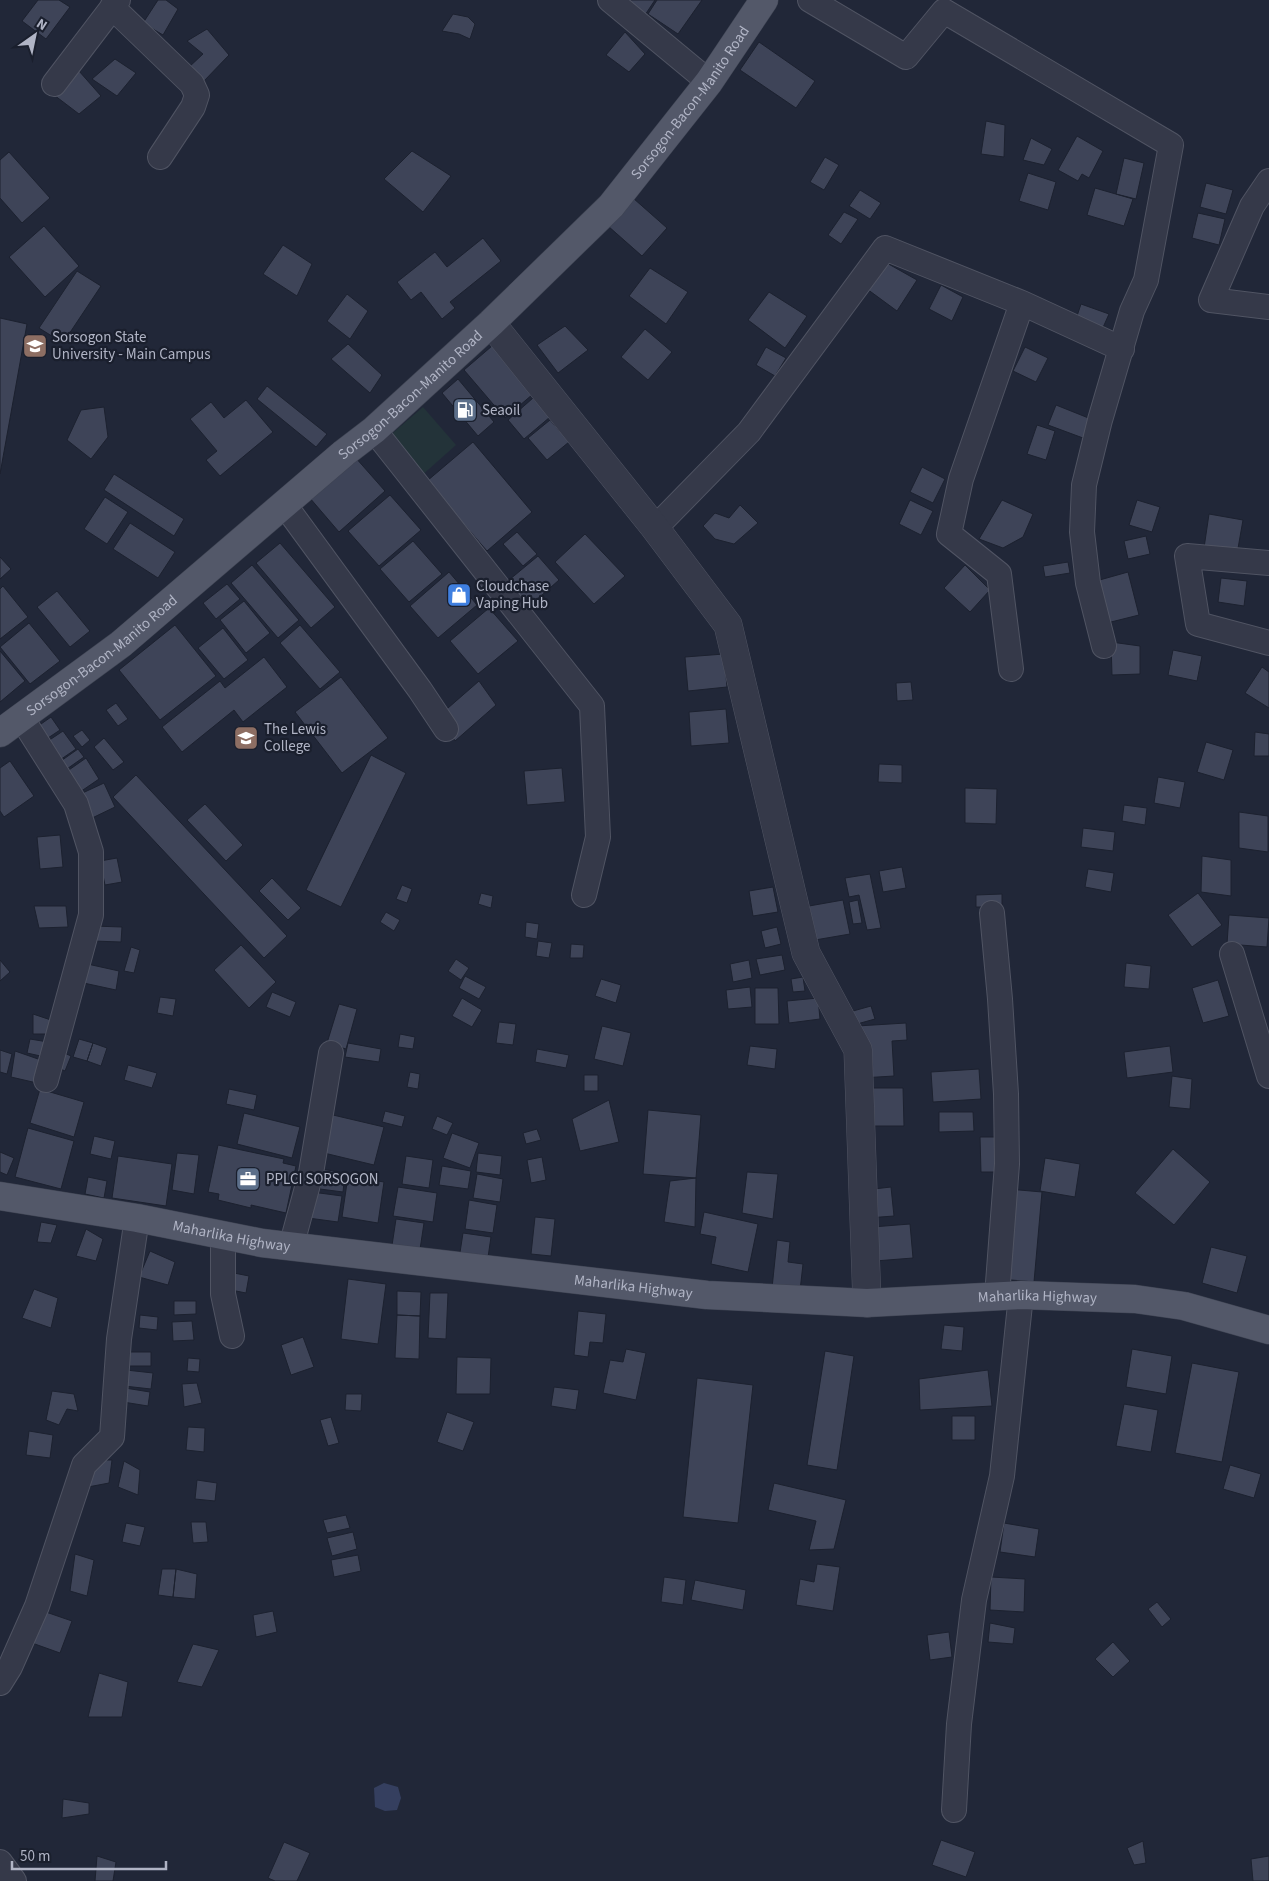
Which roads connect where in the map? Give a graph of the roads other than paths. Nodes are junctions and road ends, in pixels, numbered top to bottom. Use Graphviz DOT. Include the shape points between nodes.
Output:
graph roads {
  1 [pos="610,0"];
  2 [pos="764,0"];
  3 [pos="810,0"];
  4 [pos="115,4"];
  5 [pos="709,82"];
  6 [pos="54,84"];
  7 [pos="160,157"];
  8 [pos="1269,181"];
  9 [pos="1022,303"];
  10 [pos="1266,303"];
  11 [pos="492,323"];
  12 [pos="1122,349"];
  13 [pos="374,430"];
  14 [pos="284,504"];
  15 [pos="655,528"];
  16 [pos="1269,563"];
  17 [pos="1269,642"];
  18 [pos="1104,646"];
  19 [pos="1011,669"];
  20 [pos="21,717"];
  21 [pos="446,729"];
  22 [pos="0,733"];
  23 [pos="584,895"];
  24 [pos="992,913"];
  25 [pos="1232,954"];
  26 [pos="331,1053"];
  27 [pos="1269,1076"];
  28 [pos="46,1080"];
  29 [pos="0,1196"];
  30 [pos="137,1218"];
  31 [pos="223,1236"];
  32 [pos="292,1246"];
  33 [pos="1009,1296"];
  34 [pos="867,1303"];
  35 [pos="1269,1330"];
  36 [pos="232,1336"];
  37 [pos="0,1683"];
  38 [pos="954,1810"];
  39 [pos="0,1862"];
  40 [pos="14,1881"];
  1 -- 5 [label="street"];
  2 -- 5 [label="main road, Sorsogon-Bacon-Manito Road"];
  3 -- 12 [label="street" via="906,57 944,11 1171,145 1146,280 1132,311"];
  4 -- 6 [label="street"];
  4 -- 7 [label="street" via="192,84 197,95 193,107"];
  5 -- 11 [label="main road, Sorsogon-Bacon-Manito Road" via="611,206"];
  8 -- 10 [label="street" via="1252,206 1211,300"];
  9 -- 12 [label="street"];
  9 -- 15 [label="street" via="885,248 749,432"];
  9 -- 19 [label="street" via="961,479 949,534 999,574"];
  11 -- 13 [label="main road, Sorsogon-Bacon-Manito Road"];
  11 -- 15 [label="street"];
  12 -- 18 [label="street" via="1084,485 1082,532 1088,583"];
  13 -- 14 [label="main road, Sorsogon-Bacon-Manito Road"];
  13 -- 23 [label="street" via="592,706 598,837"];
  14 -- 20 [label="main road, Sorsogon-Bacon-Manito Road" via="121,644"];
  14 -- 21 [label="street"];
  15 -- 34 [label="street" via="728,624 806,953 858,1050"];
  16 -- 17 [label="street" via="1187,556 1198,624"];
  20 -- 22 [label="main road, Sorsogon-Bacon-Manito Road"];
  20 -- 28 [label="street" via="76,804 91,852 91,915"];
  24 -- 33 [label="street" via="1006,1094"];
  25 -- 27 [label="street"];
  26 -- 32 [label="street" via="311,1173"];
  29 -- 30 [label="main road, Maharlika Highway"];
  30 -- 31 [label="main road, Maharlika Highway"];
  30 -- 37 [label="street" via="119,1340 112,1437 84,1465 37,1606"];
  31 -- 32 [label="main road, Maharlika Highway"];
  31 -- 36 [label="street" via="223,1294"];
  32 -- 34 [label="main road, Maharlika Highway" via="707,1295"];
  33 -- 34 [label="main road, Maharlika Highway"];
  33 -- 35 [label="main road, Maharlika Highway" via="1135,1299 1184,1306"];
  33 -- 38 [label="street" via="1002,1476 974,1600 959,1724"];
  39 -- 40 [label="street"];
}
